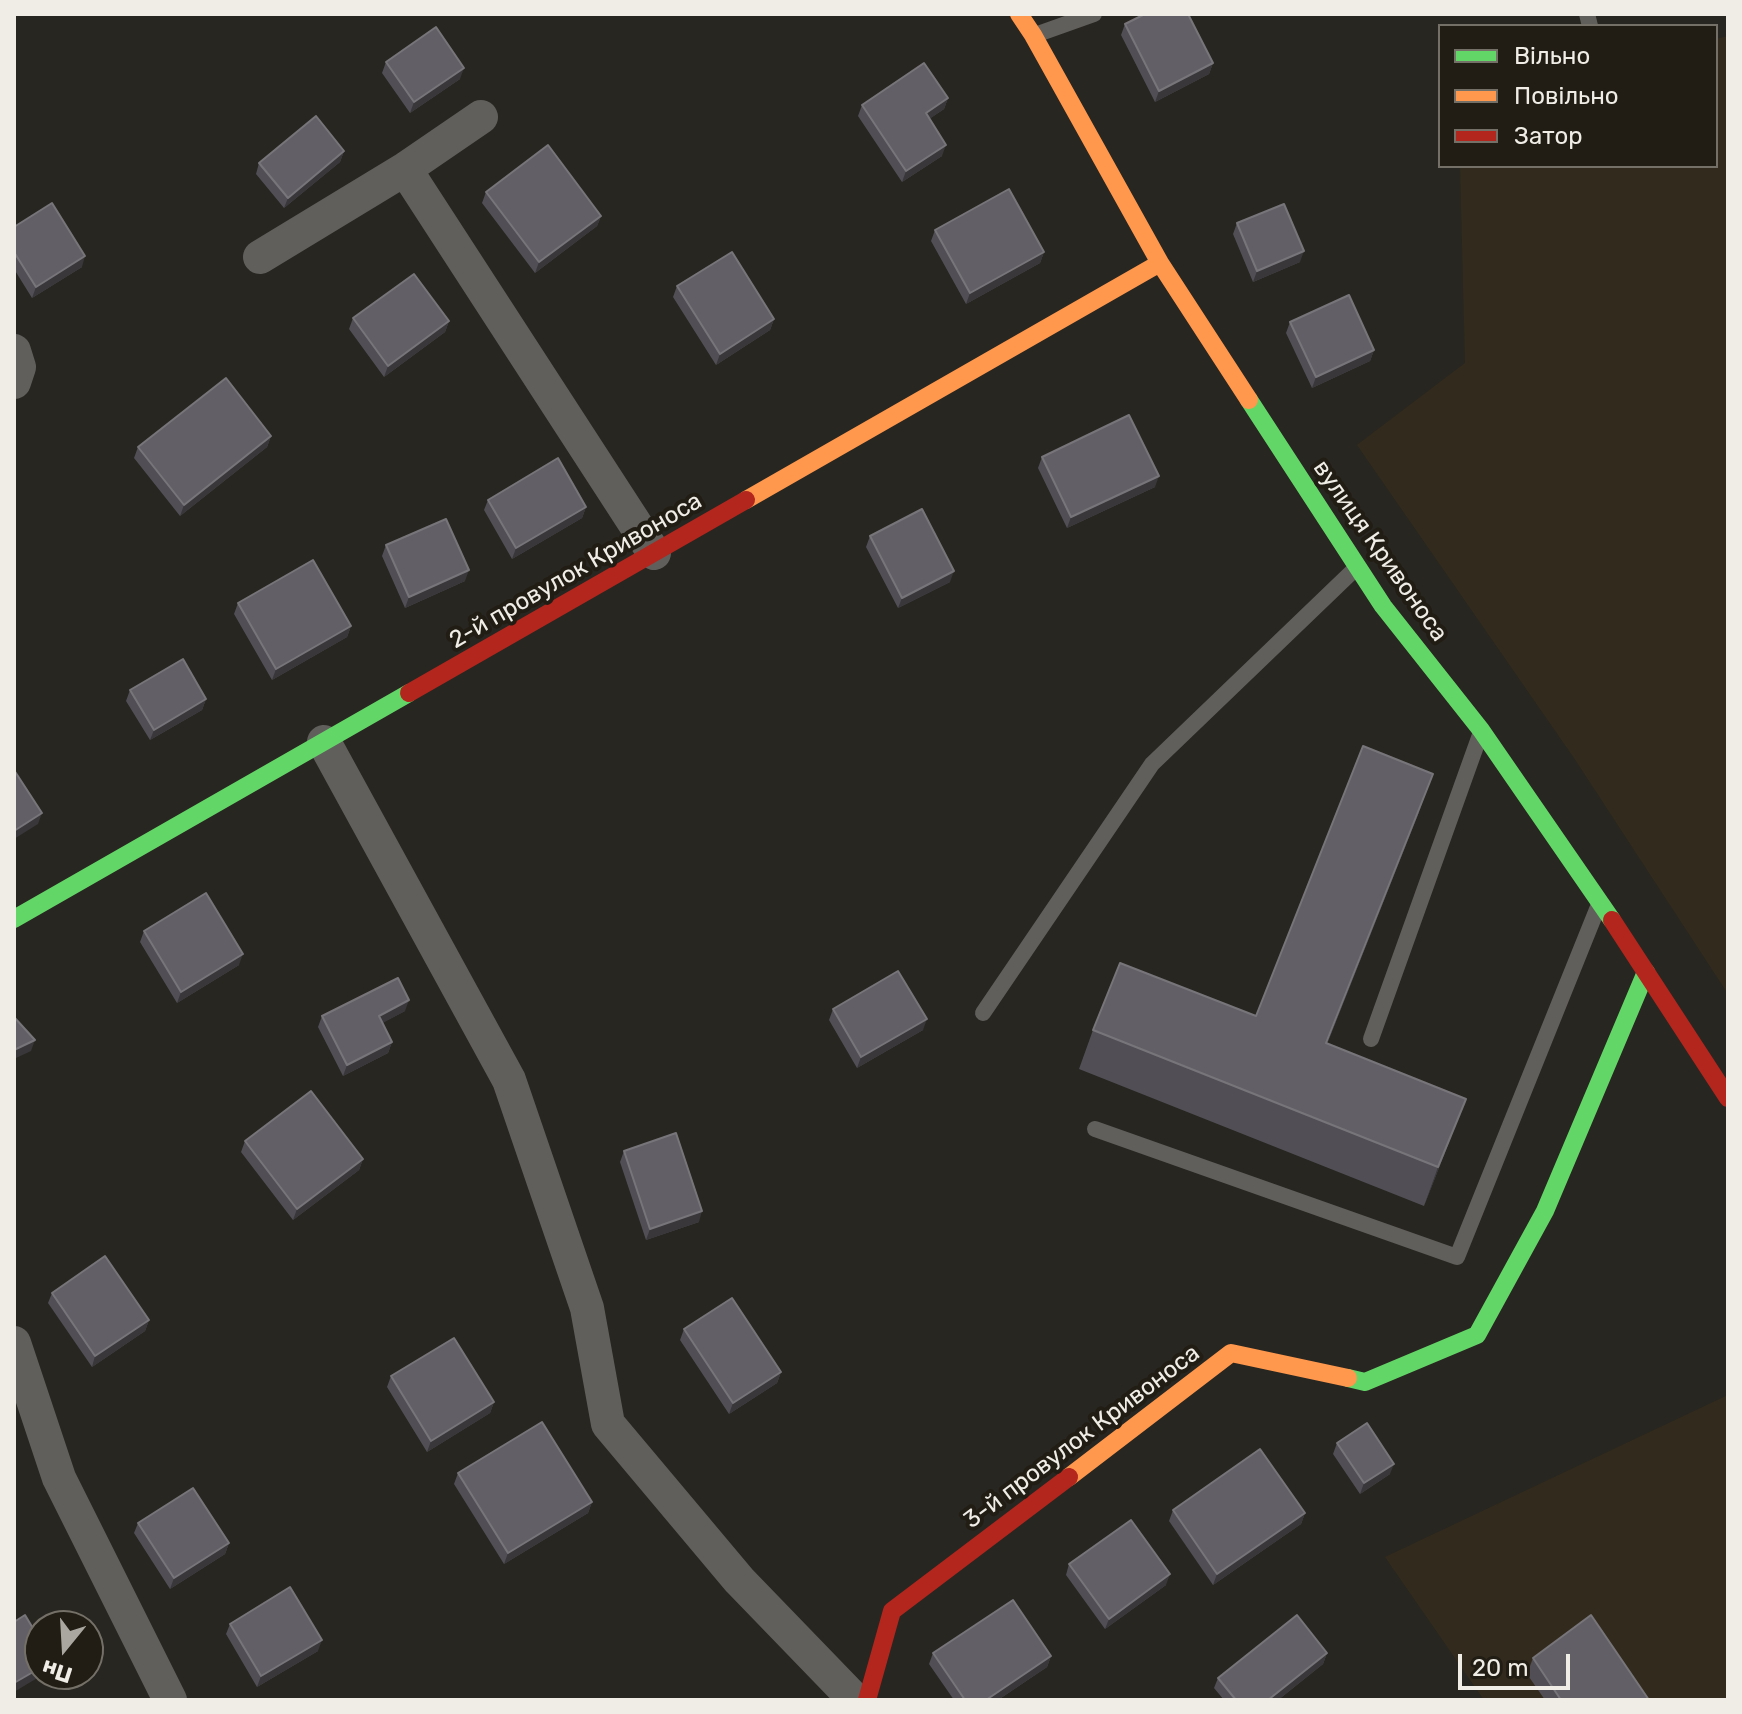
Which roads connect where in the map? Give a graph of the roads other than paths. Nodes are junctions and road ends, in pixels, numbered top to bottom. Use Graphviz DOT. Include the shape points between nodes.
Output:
graph roads {
  1 [pos="1019,14"];
  2 [pos="1094,14"];
  3 [pos="1033,35"];
  4 [pos="481,117"];
  5 [pos="405,169"];
  6 [pos="260,257"];
  7 [pos="1160,263"];
  8 [pos="14,351"];
  9 [pos="14,382"];
  10 [pos="654,553"];
  11 [pos="1358,567"];
  12 [pos="1481,730"];
  13 [pos="324,742"];
  14 [pos="1600,902"];
  15 [pos="14,919"];
  16 [pos="1646,972"];
  17 [pos="983,1013"];
  18 [pos="1371,1039"];
  19 [pos="1728,1098"];
  20 [pos="1095,1129"];
  21 [pos="14,1343"];
  22 [pos="170,1700"];
  23 [pos="855,1700"];
  24 [pos="867,1700"];
  1 -- 3 [label="street, вулиця Кривоноса"];
  2 -- 3 [label="lane"];
  3 -- 7 [label="street, вулиця Кривоноса"];
  4 -- 5 [label="street"];
  5 -- 6 [label="street"];
  5 -- 10 [label="street"];
  7 -- 10 [label="street, 2-й провулок Кривоноса"];
  7 -- 11 [label="street, вулиця Кривоноса"];
  8 -- 9 [label="street" via="19,367"];
  10 -- 13 [label="street, 2-й провулок Кривоноса"];
  11 -- 12 [label="street, вулиця Кривоноса"];
  11 -- 17 [label="lane" via="1152,764"];
  12 -- 14 [label="street, вулиця Кривоноса"];
  12 -- 18 [label="lane"];
  13 -- 15 [label="street, 2-й провулок Кривоноса"];
  13 -- 23 [label="street" via="509,1080 587,1308 608,1424 739,1580"];
  14 -- 16 [label="street, вулиця Кривоноса"];
  14 -- 20 [label="lane" via="1457,1257"];
  16 -- 19 [label="street, вулиця Кривоноса"];
  16 -- 24 [label="street, 3-й провулок Кривоноса" via="1545,1211 1477,1335 1365,1382 1231,1353 892,1611"];
  21 -- 22 [label="street" via="59,1478"];
}
